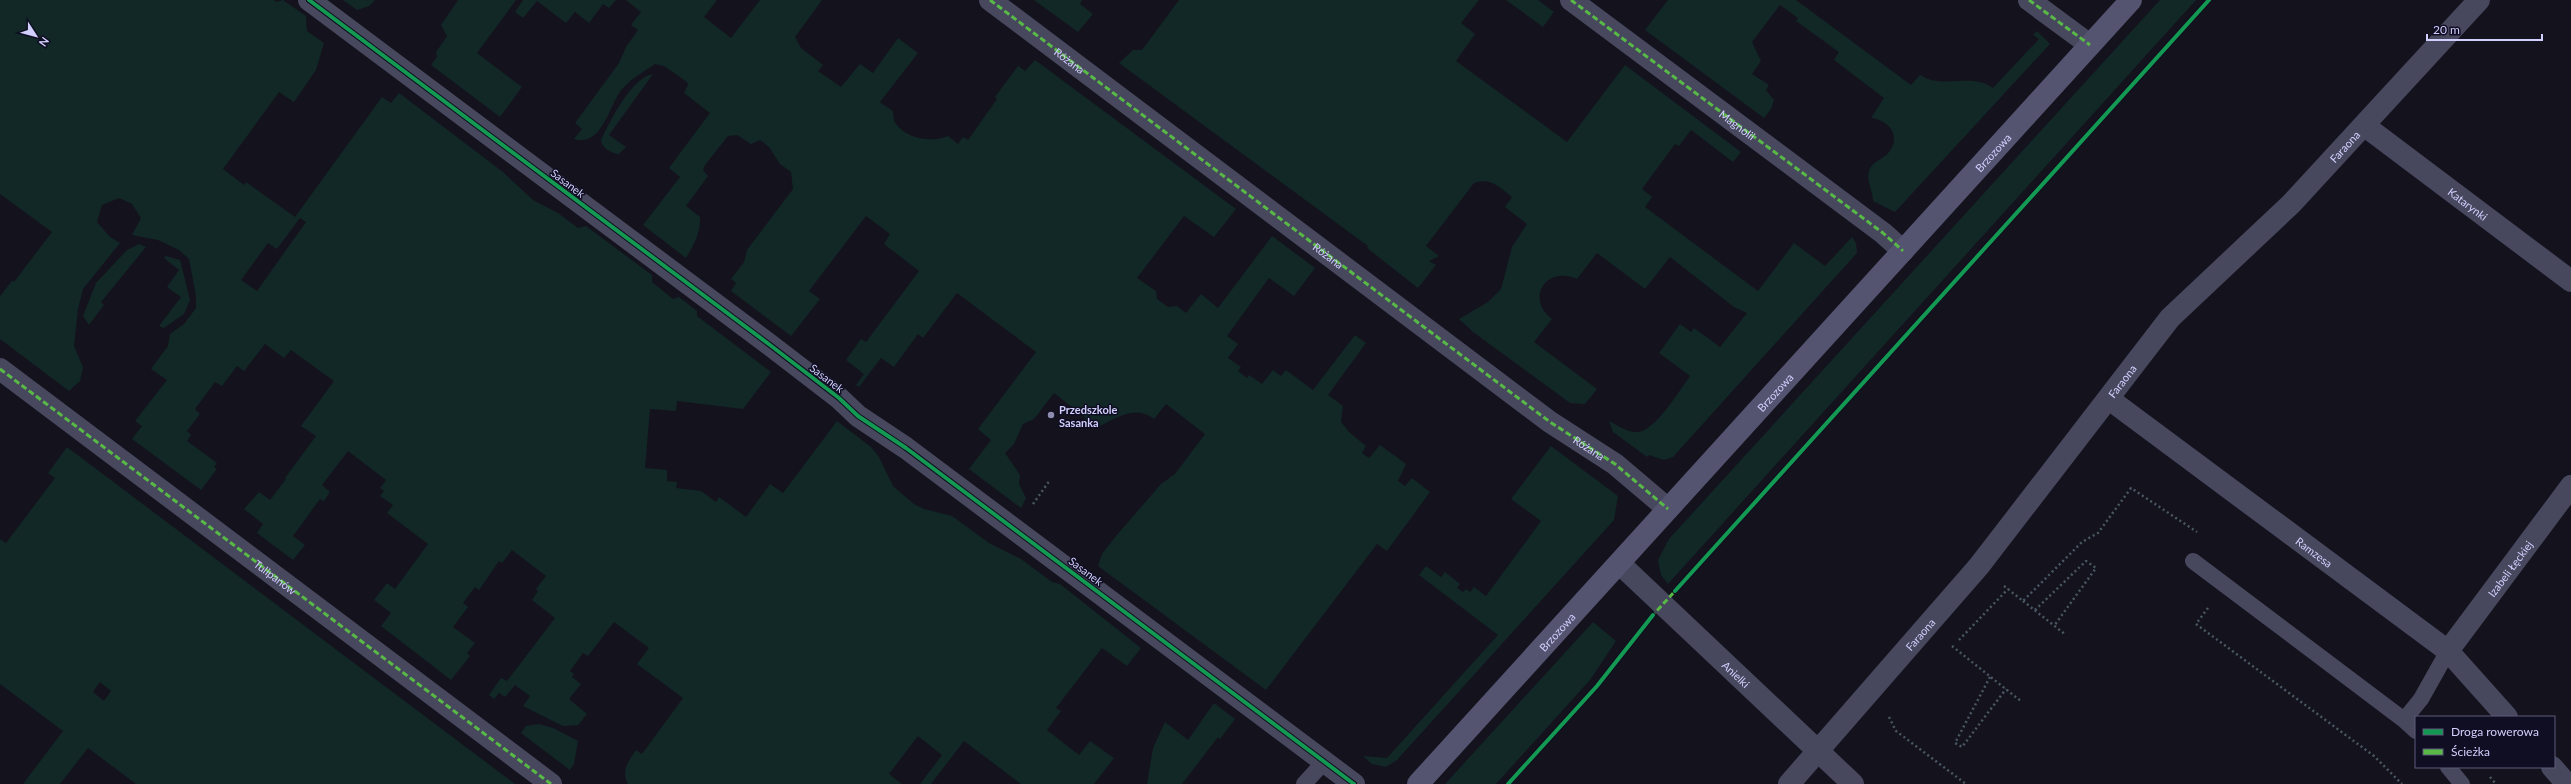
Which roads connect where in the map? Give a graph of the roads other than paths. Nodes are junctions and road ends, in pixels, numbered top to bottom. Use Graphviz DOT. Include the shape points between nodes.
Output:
graph roads {
  1 [pos="309,0"];
  2 [pos="990,0"];
  3 [pos="1571,0"];
  4 [pos="2029,0"];
  5 [pos="2131,0"];
  6 [pos="2479,0"];
  7 [pos="2090,45"];
  8 [pos="2365,126"];
  9 [pos="1903,250"];
  10 [pos="2571,281"];
  11 [pos="0,369"];
  12 [pos="2109,399"];
  13 [pos="2571,486"];
  14 [pos="1668,509"];
  15 [pos="2193,561"];
  16 [pos="1620,564"];
  17 [pos="2448,651"];
  18 [pos="2506,716"];
  19 [pos="2404,720"];
  20 [pos="2415,730"];
  21 [pos="1818,750"];
  22 [pos="1324,762"];
  23 [pos="2449,768"];
  24 [pos="2553,768"];
  25 [pos="551,784"];
  26 [pos="1304,784"];
  27 [pos="1354,784"];
  28 [pos="1418,784"];
  29 [pos="1789,784"];
  30 [pos="1853,784"];
  31 [pos="2462,784"];
  32 [pos="2567,784"];
  1 -- 22 [label="street, Sasanek" via="795,364 858,416 906,448"];
  2 -- 14 [label="street, Różana" via="1550,422 1615,464"];
  3 -- 9 [label="street, Magnolii"];
  4 -- 7 [label="street"];
  5 -- 7 [label="street, Brzozowa"];
  6 -- 8 [label="street, Faraona"];
  7 -- 9 [label="street, Brzozowa"];
  8 -- 10 [label="street, Katarynki"];
  8 -- 12 [label="street, Faraona" via="2291,204 2170,318"];
  9 -- 14 [label="street, Brzozowa"];
  11 -- 25 [label="street, Tulipanów"];
  12 -- 17 [label="street, Ramzesa"];
  12 -- 21 [label="street, Faraona" via="2018,517"];
  13 -- 17 [label="street, Izabeli Łęckiej"];
  14 -- 16 [label="street, Brzozowa"];
  15 -- 19 [label="lane"];
  16 -- 21 [label="street, Anielki"];
  16 -- 28 [label="street, Brzozowa"];
  17 -- 18 [label="street, Ramzesa"];
  17 -- 19 [label="lane" via="2420,699"];
  19 -- 20 [label="lane"];
  21 -- 29 [label="street, Faraona"];
  21 -- 30 [label="street, Anielki"];
  22 -- 26 [label="lane"];
  22 -- 27 [label="street, Sasanek"];
  23 -- 31 [label="lane"];
  24 -- 32 [label="street"];
}
